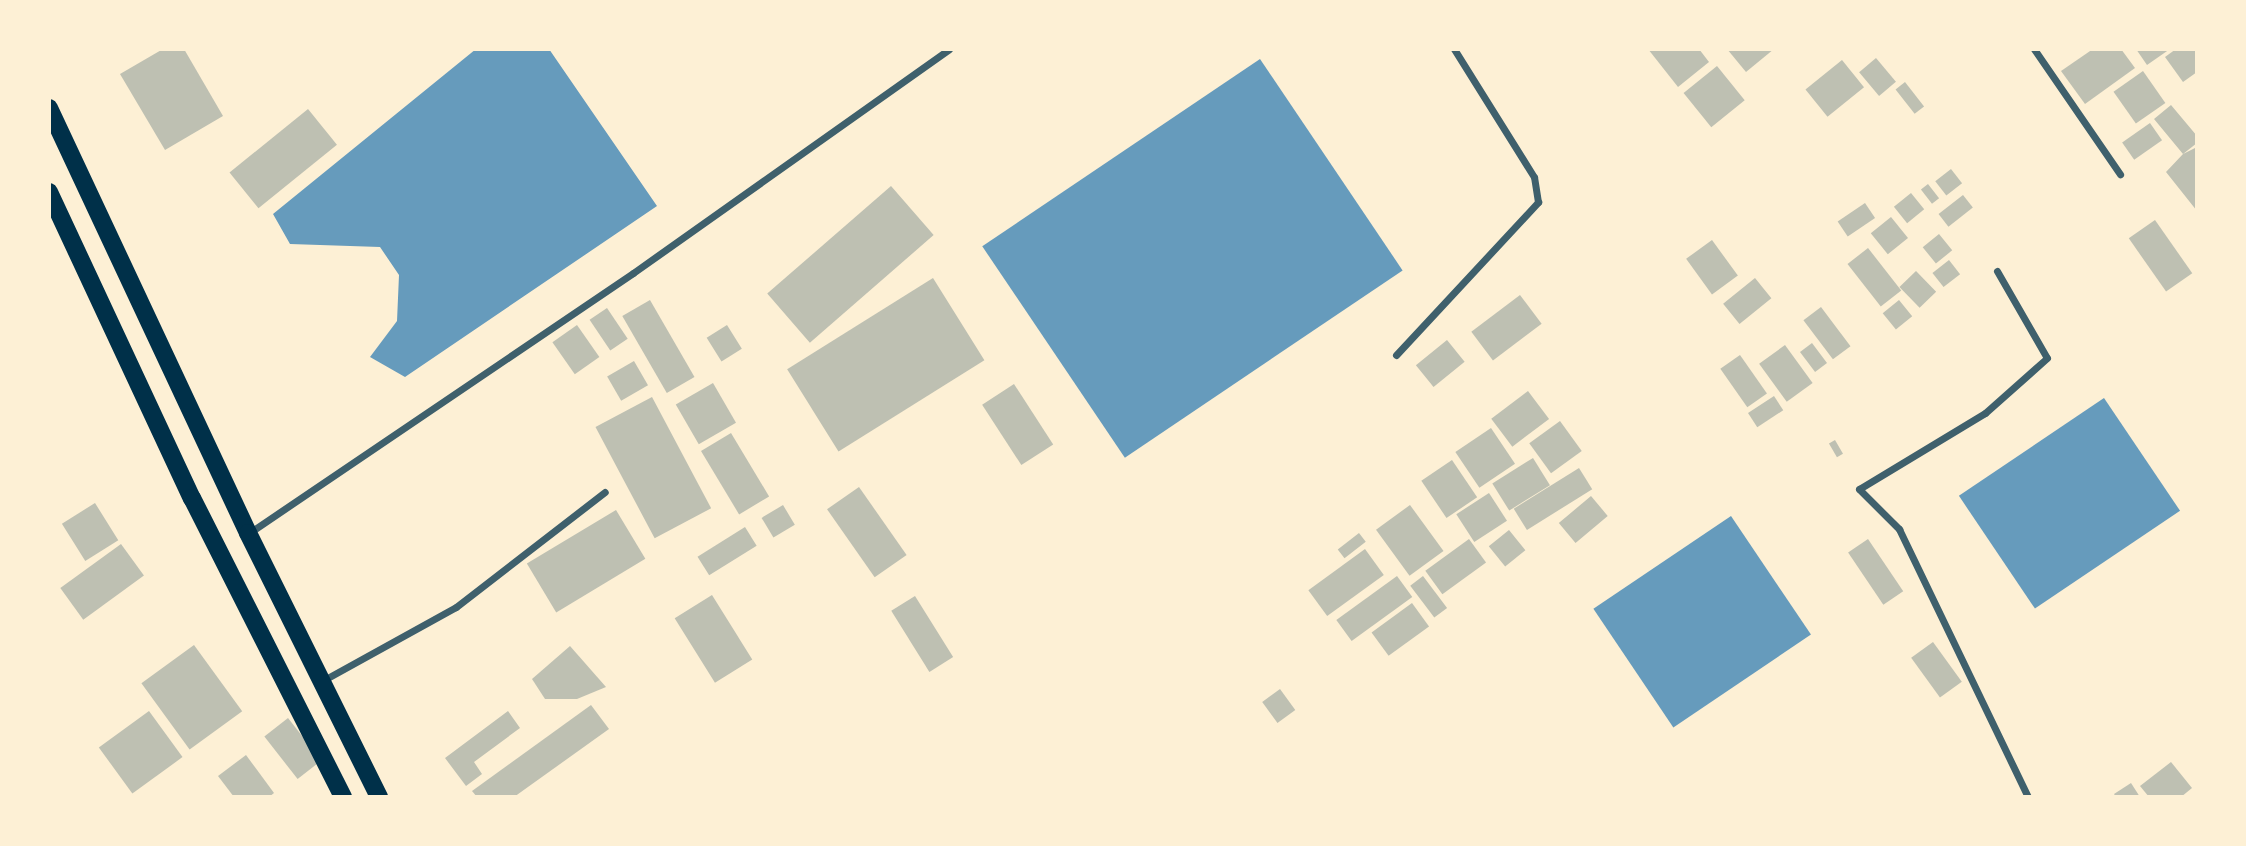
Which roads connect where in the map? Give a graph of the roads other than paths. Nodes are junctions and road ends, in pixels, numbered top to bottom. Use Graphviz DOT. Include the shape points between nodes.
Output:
graph roads {
  1 [pos="949,49"];
  2 [pos="1454,49"];
  3 [pos="2034,49"];
  4 [pos="49,108"];
  5 [pos="2120,174"];
  6 [pos="49,192"];
  7 [pos="1997,271"];
  8 [pos="1396,355"];
  9 [pos="605,492"];
  10 [pos="248,533"];
  11 [pos="322,681"];
  12 [pos="343,797"];
  13 [pos="379,797"];
  14 [pos="2028,797"];
  1 -- 10 [label="street" via="633,273"];
  2 -- 8 [label="street" via="1534,177 1538,202"];
  3 -- 5 [label="street"];
  4 -- 10 [label="main road"];
  6 -- 12 [label="main road" via="192,498"];
  7 -- 14 [label="street" via="2047,358 1985,412 1859,489 1899,529"];
  9 -- 11 [label="street" via="456,607"];
  10 -- 11 [label="main road"];
  11 -- 13 [label="main road"];
}
